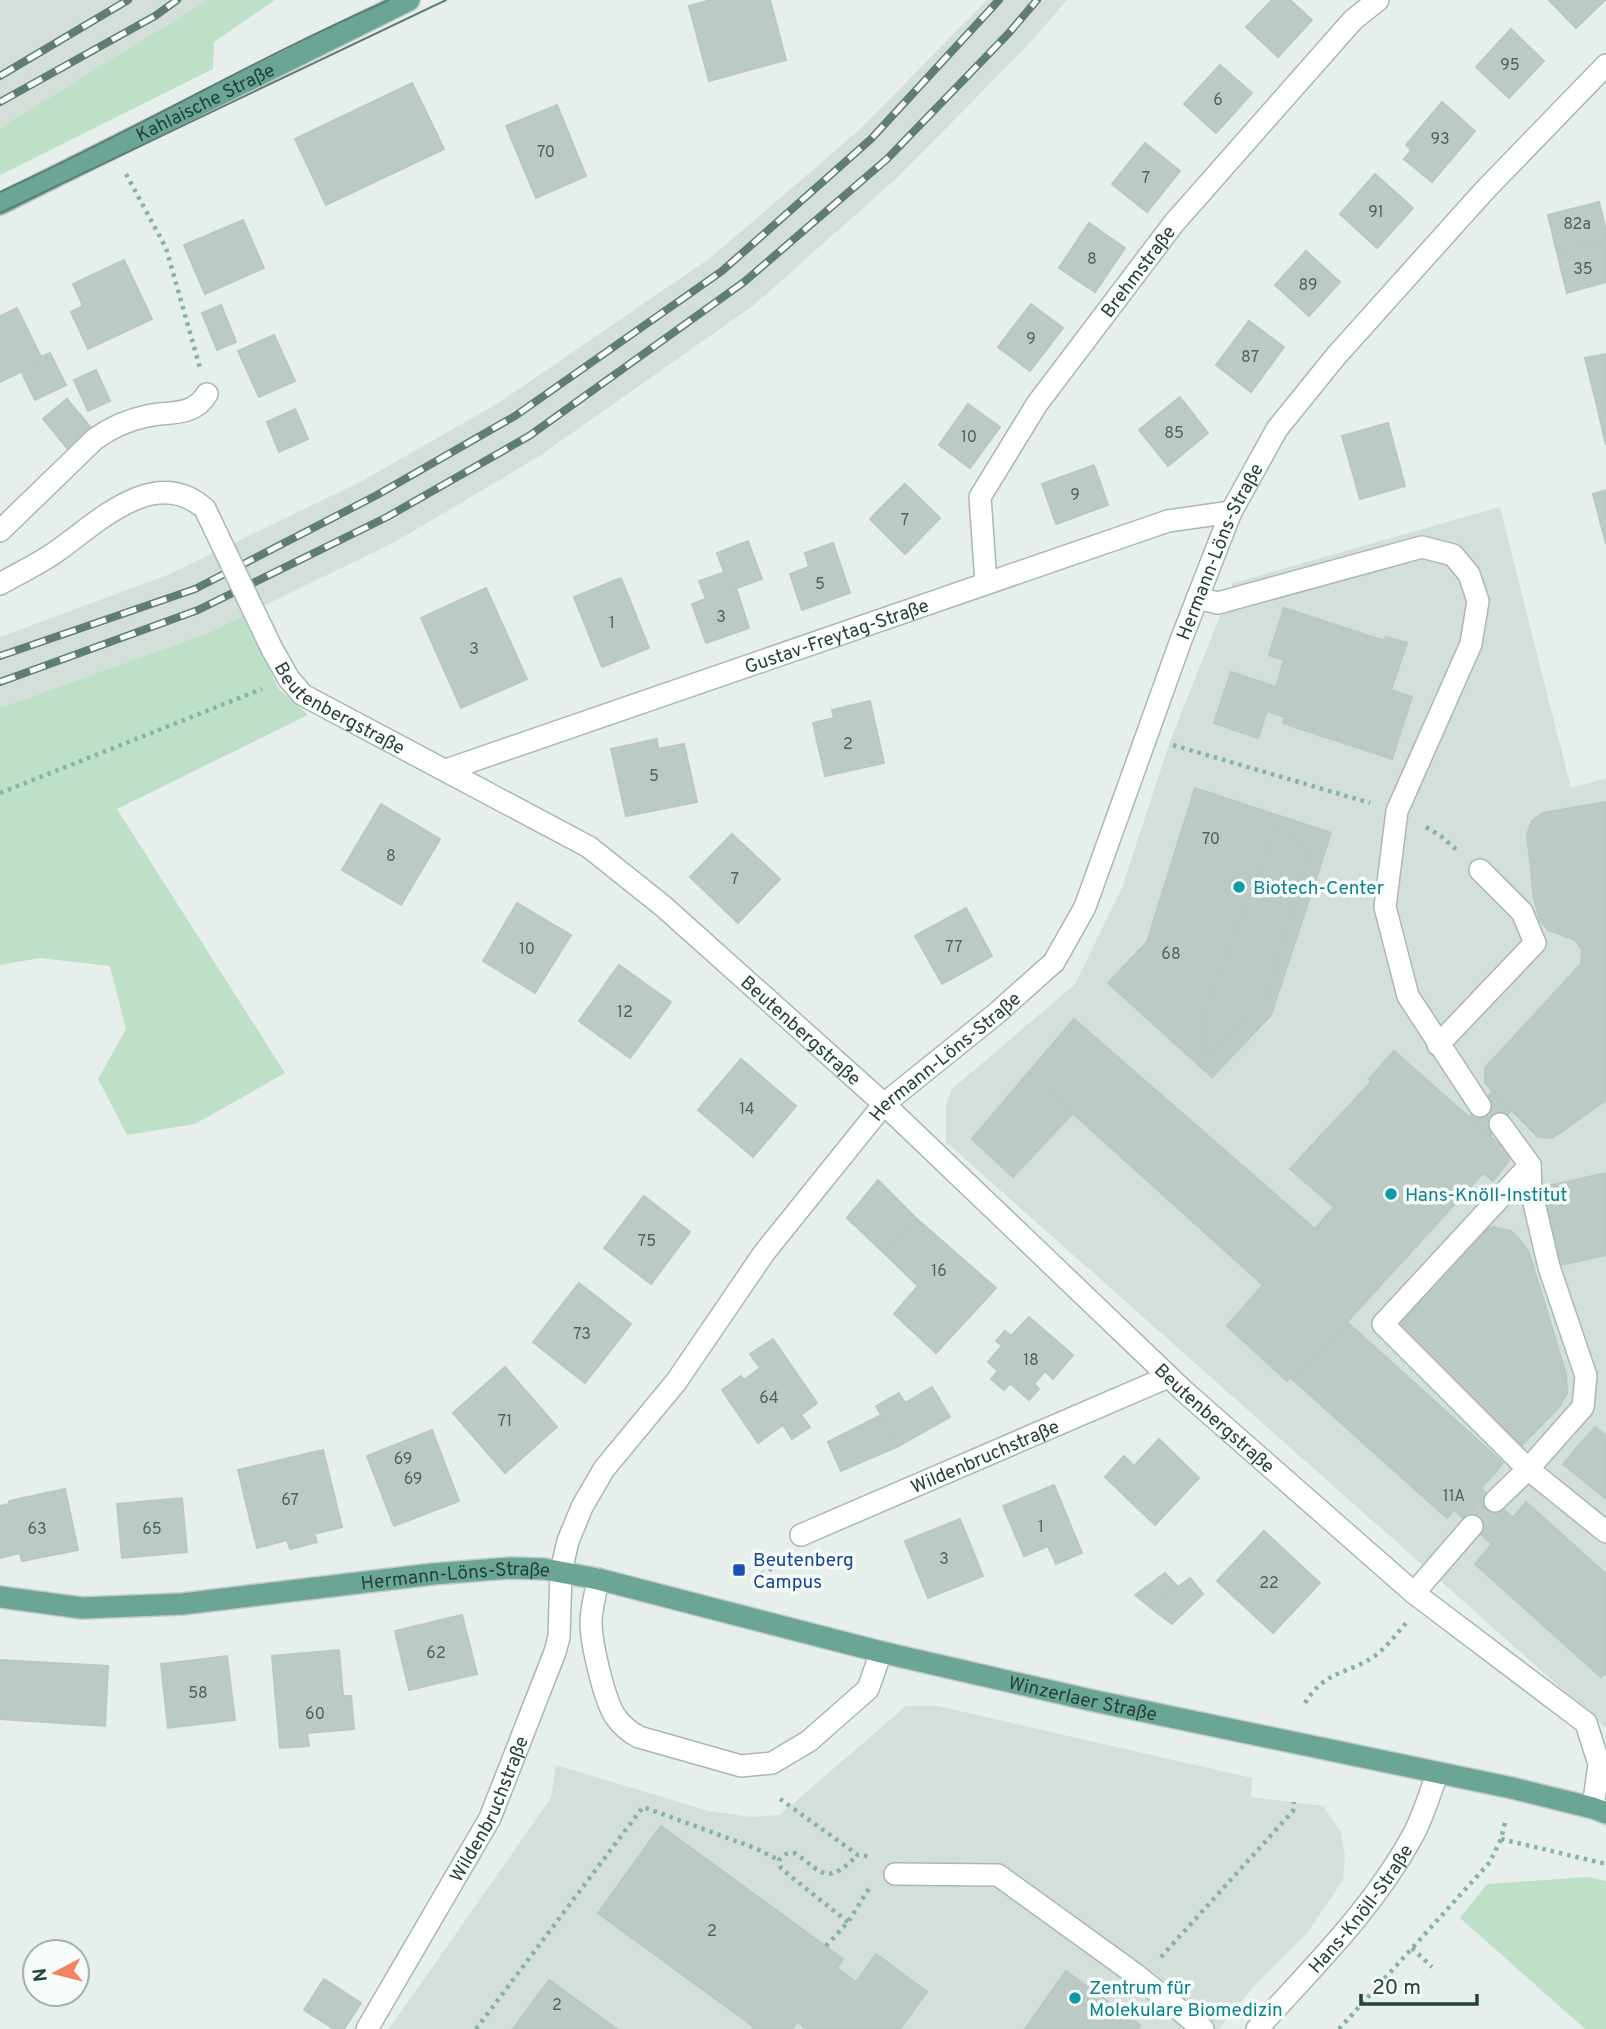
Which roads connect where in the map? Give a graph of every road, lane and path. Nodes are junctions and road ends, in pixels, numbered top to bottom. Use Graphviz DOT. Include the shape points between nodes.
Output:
graph roads {
  1 [pos="409,0"];
  2 [pos="1378,0"];
  3 [pos="1606,65"];
  4 [pos="113,149"];
  5 [pos="0,204"];
  6 [pos="207,394"];
  7 [pos="1231,512"];
  8 [pos="0,531"];
  9 [pos="986,583"];
  10 [pos="0,584"];
  11 [pos="1197,598"];
  12 [pos="289,679"];
  13 [pos="1186,750"];
  14 [pos="446,770"];
  15 [pos="0,793"];
  16 [pos="1397,811"];
  17 [pos="1480,870"];
  18 [pos="1438,1045"];
  19 [pos="884,1104"];
  20 [pos="1479,1106"];
  21 [pos="1500,1124"];
  22 [pos="1530,1165"];
  23 [pos="1167,1377"];
  24 [pos="1528,1469"];
  25 [pos="1495,1501"];
  26 [pos="1472,1526"];
  27 [pos="1606,1532"];
  28 [pos="801,1535"];
  29 [pos="778,1566"];
  30 [pos="561,1572"];
  31 [pos="761,1574"];
  32 [pos="598,1580"];
  33 [pos="0,1597"];
  34 [pos="1420,1597"];
  35 [pos="881,1652"];
  36 [pos="1305,1703"];
  37 [pos="1438,1773"];
  38 [pos="1512,1788"];
  39 [pos="780,1799"];
  40 [pos="1294,1802"];
  41 [pos="1599,1810"];
  42 [pos="1501,1839"];
  43 [pos="858,1855"];
  44 [pos="872,1856"];
  45 [pos="779,1860"];
  46 [pos="1606,1864"];
  47 [pos="885,1875"];
  48 [pos="848,1922"];
  49 [pos="826,1946"];
  50 [pos="1412,1948"];
  51 [pos="1432,1966"];
  52 [pos="1141,1980"];
  53 [pos="1340,2028"];
  54 [pos="367,2029"];
  55 [pos="476,2029"];
  56 [pos="1203,2029"];
  57 [pos="1257,2029"];
  1 -- 4 [label="main road, Kahlaische Straße"];
  2 -- 9 [label="street, Brehmstraße" via="1353,20 1174,223 1037,404 981,497"];
  3 -- 7 [label="street, Hermann-Löns-Straße" via="1485,190 1336,356 1277,429"];
  4 -- 5 [label="main road, Kahlaische Straße"];
  4 -- 6 [label="path" via="166,247"];
  6 -- 8 [label="street" via="200,406 190,410 145,416 106,431"];
  7 -- 9 [label="street, Gustav-Freytag-Straße" via="1168,520"];
  7 -- 11 [label="street, Hermann-Löns-Straße"];
  9 -- 14 [label="street, Gustav-Freytag-Straße"];
  10 -- 12 [label="street, Beutenbergstraße, bridge" via="136,499 183,495 205,509"];
  11 -- 16 [label="street" via="1218,603 1422,548 1453,555 1469,574 1478,601 1471,644"];
  11 -- 19 [label="street, Hermann-Löns-Straße" via="1085,907 1054,962"];
  12 -- 14 [label="street, Beutenbergstraße" via="319,705"];
  12 -- 15 [label="path"];
  13 -- 16 [label="path"];
  14 -- 19 [label="street, Beutenbergstraße" via="589,847 663,906"];
  16 -- 18 [label="street" via="1385,907 1408,996"];
  17 -- 18 [label="street" via="1522,912 1535,943"];
  18 -- 20 [label="street"];
  19 -- 23 [label="street, Beutenbergstraße"];
  19 -- 30 [label="street, Hermann-Löns-Straße" via="764,1253 676,1382 604,1469 582,1507"];
  21 -- 22 [label="street"];
  22 -- 24 [label="street" via="1531,1190 1549,1267 1586,1376 1583,1407"];
  22 -- 24 [label="street" via="1383,1324"];
  23 -- 28 [label="street, Wildenbruchstraße"];
  23 -- 34 [label="street, Beutenbergstraße"];
  24 -- 25 [label="street"];
  24 -- 27 [label="street"];
  26 -- 34 [label="street"];
  29 -- 31 [label="path"];
  30 -- 32 [label="main road, Winzerlaer Straße"];
  30 -- 33 [label="main road, Hermann-Löns-Straße" via="499,1568 182,1604 82,1608"];
  30 -- 54 [label="street, Wildenbruchstraße" via="559,1637 491,1818"];
  32 -- 35 [label="main road, Winzerlaer Straße"];
  32 -- 35 [label="street" via="591,1632 609,1705 620,1723 639,1737 741,1766 772,1763 809,1741 868,1689"];
  34 -- 36 [label="path" via="1377,1655 1325,1679"];
  34 -- 41 [label="street, Beutenbergstraße" via="1586,1723 1599,1764"];
  35 -- 37 [label="main road, Winzerlaer Straße"];
  37 -- 38 [label="main road, Winzerlaer Straße"];
  37 -- 57 [label="street, Hans-Knöll-Straße" via="1412,1837 1373,1898"];
  38 -- 41 [label="main road, Winzerlaer Straße"];
  38 -- 42 [label="path"];
  39 -- 43 [label="path"];
  40 -- 52 [label="path" via="1293,1811"];
  42 -- 46 [label="path"];
  42 -- 50 [label="path" via="1490,1862"];
  43 -- 44 [label="path"];
  43 -- 45 [label="path" via="832,1874 824,1874 795,1853"];
  45 -- 48 [label="path" via="781,1868"];
  45 -- 55 [label="path" via="643,1807"];
  47 -- 48 [label="path"];
  47 -- 52 [label="street" via="998,1875"];
  48 -- 49 [label="path"];
  50 -- 51 [label="path"];
  50 -- 53 [label="path"];
  52 -- 56 [label="street"];
}
